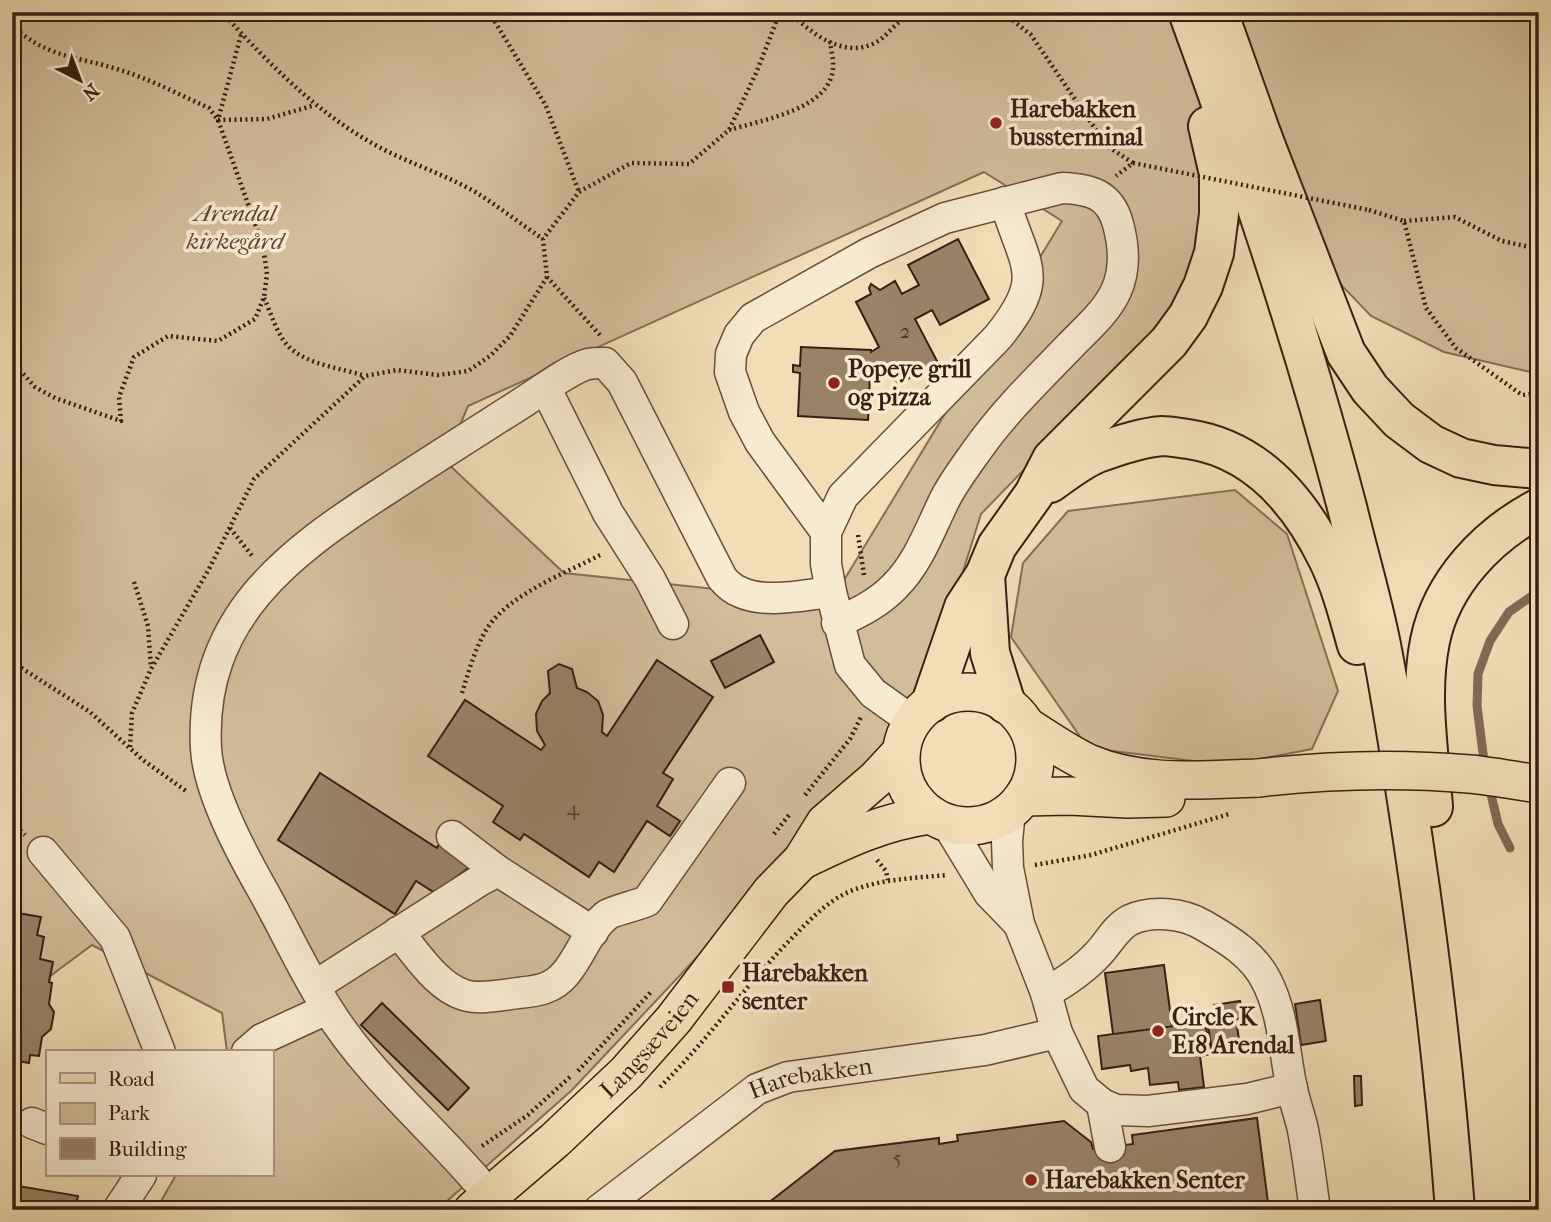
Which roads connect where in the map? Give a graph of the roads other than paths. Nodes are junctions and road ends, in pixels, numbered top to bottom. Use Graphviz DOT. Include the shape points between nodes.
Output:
graph roads {
  1 [pos="1179,12"];
  2 [pos="1188,12"];
  3 [pos="1218,12"];
  4 [pos="1262,136"];
  5 [pos="1005,202"];
  6 [pos="542,390"];
  7 [pos="1539,469"];
  8 [pos="1034,494"];
  9 [pos="1539,508"];
  10 [pos="826,532"];
  11 [pos="985,575"];
  12 [pos="831,592"];
  13 [pos="837,623"];
  14 [pos="673,624"];
  15 [pos="1017,715"];
  16 [pos="915,725"];
  17 [pos="730,783"];
  18 [pos="1539,784"];
  19 [pos="1252,795"];
  20 [pos="1539,801"];
  21 [pos="1017,804"];
  22 [pos="938,819"];
  23 [pos="1434,830"];
  24 [pos="452,836"];
  25 [pos="43,852"];
  26 [pos="802,860"];
  27 [pos="1417,869"];
  28 [pos="498,871"];
  29 [pos="1019,924"];
  30 [pos="398,932"];
  31 [pos="593,932"];
  32 [pos="1046,993"];
  33 [pos="321,998"];
  34 [pos="1057,1033"];
  35 [pos="159,1050"];
  36 [pos="249,1050"];
  37 [pos="1292,1088"];
  38 [pos="1102,1104"];
  39 [pos="1110,1147"];
  40 [pos="140,1176"];
  41 [pos="482,1203"];
  42 [pos="118,1210"];
  43 [pos="599,1210"];
  44 [pos="1315,1210"];
  45 [pos="1455,1210"];
  46 [pos="1477,1210"];
  1 -- 8 [label="highway" via="1219,174 1214,253 1188,316 1169,342 1052,459"];
  2 -- 27 [label="highway" via="1240,155 1335,462 1381,643"];
  3 -- 4 [label="highway"];
  4 -- 7 [label="highway" via="1346,353 1370,389 1399,420 1431,444 1461,458"];
  4 -- 23 [label="highway" via="1372,528 1399,639"];
  5 -- 10 [label="street" via="1029,279 1016,314 843,496"];
  5 -- 10 [label="street" via="945,218 869,253 762,312 739,335 730,372 744,412 760,442"];
  5 -- 13 [label="street" via="1062,188 1082,188 1104,198 1114,210 1123,243 1123,268 1116,291 1104,311 1008,410 979,447 946,497 912,567 897,585 880,600"];
  6 -- 12 [label="street" via="587,364 605,363 622,382 722,578 741,593 763,597"];
  6 -- 14 [label="street"];
  6 -- 33 [label="street" via="328,527 254,595 219,656 208,690 206,750 223,810 243,856"];
  8 -- 11 [label="highway" via="997,546"];
  8 -- 27 [label="highway" via="1092,455 1164,436 1227,449 1256,464 1280,486 1329,560 1371,691"];
  9 -- 23 [label="highway" via="1490,540 1465,568 1444,601 1430,638 1425,694"];
  10 -- 12 [label="street"];
  11 -- 15 [label="highway" via="990,653"];
  11 -- 16 [label="highway" via="964,607 940,680"];
  12 -- 13 [label="street"];
  13 -- 16 [label="street" via="850,665 873,693"];
  15 -- 16 [label="main road" via="989,695 969,691 949,694"];
  15 -- 19 [label="main road" via="1086,762 1131,776"];
  15 -- 21 [label="main road" via="1034,744 1035,763 1032,781"];
  16 -- 22 [label="main road" via="901,770 917,803"];
  16 -- 26 [label="main road, Langsæveien" via="876,779 825,823"];
  17 -- 31 [label="street" via="648,901 608,914"];
  18 -- 19 [label="main road, bridge" via="1426,771 1340,771"];
  19 -- 20 [label="main road" via="1380,789"];
  19 -- 21 [label="main road" via="1070,796"];
  21 -- 22 [label="main road" via="979,825"];
  21 -- 29 [label="street" via="1007,841 1007,868"];
  22 -- 26 [label="main road, Langsæveien" via="877,826"];
  22 -- 29 [label="street" via="989,893"];
  23 -- 46 [label="highway" via="1460,1005"];
  24 -- 28 [label="street"];
  25 -- 35 [label="street" via="115,938"];
  26 -- 41 [label="main road, Langsæveien" via="771,892 674,1019 626,1073"];
  27 -- 45 [label="highway" via="1447,1095"];
  28 -- 30 [label="street"];
  28 -- 31 [label="street"];
  29 -- 32 [label="street"];
  30 -- 31 [label="street" via="439,980 465,995 493,996 542,990 554,984"];
  30 -- 33 [label="street"];
  32 -- 34 [label="street"];
  32 -- 37 [label="street" via="1078,973 1130,920 1169,915 1194,920 1230,940 1266,979 1281,1021"];
  33 -- 36 [label="street"];
  33 -- 41 [label="street" via="375,1072 463,1163"];
  34 -- 38 [label="street" via="1084,1089"];
  34 -- 43 [label="street, Harebakken" via="985,1050 788,1077 758,1089"];
  37 -- 38 [label="street" via="1247,1099 1148,1111 1116,1110"];
  37 -- 44 [label="street"];
  38 -- 39 [label="street"];
  40 -- 42 [label="street"];
}
